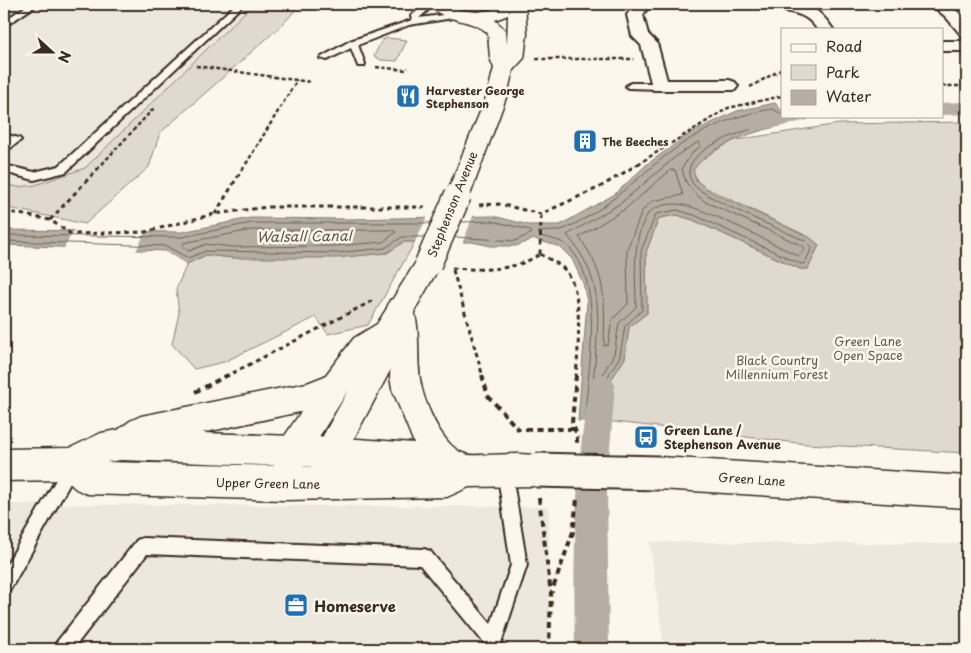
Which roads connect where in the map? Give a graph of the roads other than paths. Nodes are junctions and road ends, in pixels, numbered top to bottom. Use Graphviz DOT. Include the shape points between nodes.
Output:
graph roads {
  1 [pos="34,4"];
  2 [pos="240,4"];
  3 [pos="431,4"];
  4 [pos="438,4"];
  5 [pos="514,4"];
  6 [pos="642,4"];
  7 [pos="782,4"];
  8 [pos="938,4"];
  9 [pos="466,16"];
  10 [pos="409,21"];
  11 [pos="964,24"];
  12 [pos="4,25"];
  13 [pos="824,28"];
  14 [pos="353,43"];
  15 [pos="944,46"];
  16 [pos="967,46"];
  17 [pos="324,58"];
  18 [pos="365,65"];
  19 [pos="504,68"];
  20 [pos="631,86"];
  21 [pos="659,86"];
  22 [pos="729,86"];
  23 [pos="4,137"];
  24 [pos="4,150"];
  25 [pos="4,170"];
  26 [pos="393,320"];
  27 [pos="334,386"];
  28 [pos="121,445"];
  29 [pos="293,451"];
  30 [pos="330,452"];
  31 [pos="73,464"];
  32 [pos="6,465"];
  33 [pos="454,465"];
  34 [pos="504,469"];
  35 [pos="536,470"];
  36 [pos="285,484"];
  37 [pos="324,484"];
  38 [pos="967,492"];
  39 [pos="4,584"];
  40 [pos="492,645"];
  41 [pos="62,649"];
  1 -- 12 [label="lane"];
  2 -- 25 [label="lane" via="62,169 34,176"];
  3 -- 10 [label="lane"];
  4 -- 9 [label="main road, Stephenson Avenue" via="447,11"];
  5 -- 9 [label="main road" via="500,12"];
  5 -- 19 [label="main road, Stephenson Avenue" via="518,48 515,58"];
  6 -- 21 [label="street" via="635,15 640,36 649,43"];
  7 -- 13 [label="street" via="814,12"];
  8 -- 11 [label="street"];
  9 -- 10 [label="lane"];
  9 -- 19 [label="main road, Stephenson Avenue" via="485,21 497,31 499,58"];
  10 -- 14 [label="lane"];
  14 -- 17 [label="lane"];
  14 -- 18 [label="lane"];
  15 -- 16 [label="street"];
  19 -- 26 [label="main road, Stephenson Avenue, bridge" via="464,200 430,272"];
  20 -- 21 [label="lane"];
  21 -- 22 [label="street"];
  23 -- 24 [label="lane" via="16,140"];
  26 -- 27 [label="main road, Stephenson Avenue" via="364,347"];
  26 -- 30 [label="main road, Stephenson Avenue" via="385,354"];
  26 -- 33 [label="main road" via="406,340 407,389 428,442"];
  27 -- 28 [label="main road" via="309,396 141,431"];
  27 -- 29 [label="main road, Stephenson Avenue"];
  28 -- 29 [label="main road, Upper Green Lane"];
  28 -- 31 [label="main road, Upper Green Lane" via="101,448"];
  29 -- 30 [label="main road, Upper Green Lane"];
  29 -- 36 [label="main road, Stephenson Avenue"];
  30 -- 33 [label="main road, Upper Green Lane"];
  30 -- 37 [label="main road, Stephenson Avenue"];
  31 -- 32 [label="main road, Upper Green Lane"];
  31 -- 36 [label="main road, Upper Green Lane" via="87,478"];
  31 -- 39 [label="lane"];
  33 -- 34 [label="main road, Upper Green Lane"];
  33 -- 37 [label="main road, Upper Green Lane" via="447,481"];
  34 -- 35 [label="main road, Upper Green Lane"];
  34 -- 40 [label="lane" via="520,564"];
  35 -- 38 [label="main road, Green Lane, bridge" via="659,473"];
  36 -- 37 [label="main road, Upper Green Lane"];
  40 -- 41 [label="lane" via="424,557 143,546"];
}
